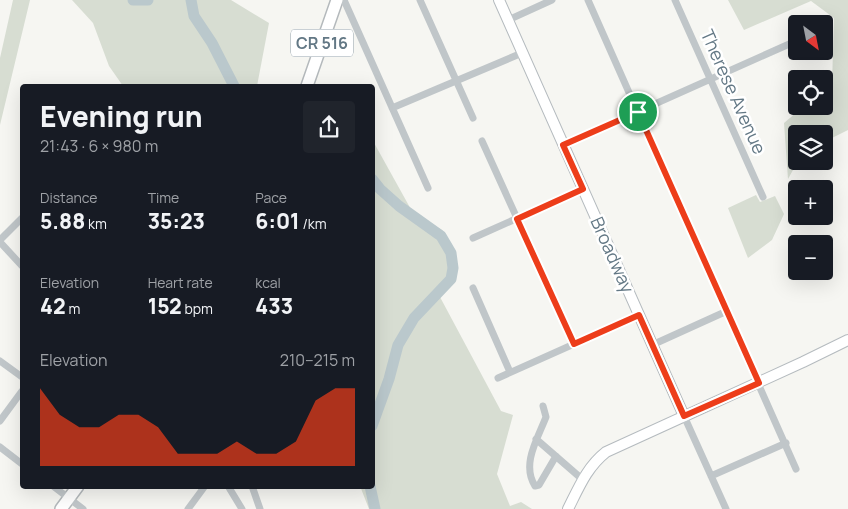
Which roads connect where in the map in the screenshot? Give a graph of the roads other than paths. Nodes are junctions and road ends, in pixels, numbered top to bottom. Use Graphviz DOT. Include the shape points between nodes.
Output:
graph roads {
  1 [pos="337,0"];
  2 [pos="344,0"];
  3 [pos="420,0"];
  4 [pos="499,0"];
  5 [pos="552,0"];
  6 [pos="588,0"];
  7 [pos="675,0"];
  8 [pos="508,20"];
  9 [pos="788,45"];
  10 [pos="522,53"];
  11 [pos="711,80"];
  12 [pos="456,82"];
  13 [pos="308,84"];
  14 [pos="392,108"];
  15 [pos="638,112"];
  16 [pos="473,118"];
  17 [pos="482,141"];
  18 [pos="563,145"];
  19 [pos="428,188"];
  20 [pos="583,189"];
  21 [pos="763,197"];
  22 [pos="517,219"];
  23 [pos="20,220"];
  24 [pos="473,238"];
  25 [pos="0,241"];
  26 [pos="20,264"];
  27 [pos="474,288"];
  28 [pos="726,311"];
  29 [pos="639,315"];
  30 [pos="848,340"];
  31 [pos="574,344"];
  32 [pos="652,345"];
  33 [pos="0,361"];
  34 [pos="510,372"];
  35 [pos="20,376"];
  36 [pos="498,378"];
  37 [pos="759,383"];
  38 [pos="20,395"];
  39 [pos="543,406"];
  40 [pos="684,416"];
  41 [pos="0,422"];
  42 [pos="536,439"];
  43 [pos="786,442"];
  44 [pos="0,447"];
  45 [pos="556,456"];
  46 [pos="20,462"];
  47 [pos="796,469"];
  48 [pos="711,476"];
  49 [pos="582,479"];
  50 [pos="57,489"];
  51 [pos="76,489"];
  52 [pos="203,489"];
  53 [pos="230,489"];
  54 [pos="253,489"];
  55 [pos="69,498"];
  56 [pos="61,509"];
  57 [pos="83,509"];
  58 [pos="188,509"];
  59 [pos="242,509"];
  60 [pos="260,509"];
  61 [pos="568,509"];
  62 [pos="726,509"];
  1 -- 13 [label="main road, CR 516"];
  2 -- 14 [label="street"];
  3 -- 12 [label="street"];
  4 -- 8 [label="main road, Broadway"];
  5 -- 8 [label="street"];
  6 -- 15 [label="street"];
  7 -- 11 [label="street, Therese Avenue"];
  8 -- 10 [label="main road, Broadway"];
  9 -- 11 [label="street"];
  10 -- 12 [label="street"];
  10 -- 18 [label="main road, Broadway"];
  11 -- 15 [label="street"];
  11 -- 21 [label="street, Therese Avenue"];
  12 -- 14 [label="street"];
  12 -- 16 [label="street"];
  14 -- 19 [label="street"];
  15 -- 18 [label="street"];
  15 -- 28 [label="street"];
  17 -- 22 [label="street"];
  18 -- 20 [label="main road, Broadway"];
  20 -- 22 [label="street"];
  20 -- 29 [label="main road, Broadway"];
  22 -- 24 [label="street"];
  22 -- 31 [label="street"];
  23 -- 25 [label="street"];
  25 -- 26 [label="street"];
  27 -- 34 [label="street"];
  28 -- 32 [label="street"];
  28 -- 37 [label="street"];
  29 -- 31 [label="street"];
  29 -- 32 [label="main road, Broadway"];
  30 -- 37 [label="main road"];
  31 -- 34 [label="street"];
  32 -- 40 [label="main road, Broadway"];
  33 -- 35 [label="street"];
  34 -- 36 [label="street"];
  37 -- 40 [label="main road"];
  37 -- 43 [label="street"];
  38 -- 41 [label="street"];
  39 -- 42 [label="street" via="546,417"];
  40 -- 48 [label="street, Broadway"];
  40 -- 49 [label="main road" via="606,452"];
  42 -- 45 [label="street"];
  42 -- 45 [label="street" via="529,465 534,486 539,485"];
  43 -- 47 [label="street"];
  43 -- 48 [label="street"];
  44 -- 46 [label="street"];
  45 -- 49 [label="street"];
  48 -- 62 [label="street, Broadway"];
  49 -- 61 [label="main road"];
  50 -- 55 [label="street"];
  51 -- 55 [label="main road"];
  52 -- 58 [label="street"];
  53 -- 59 [label="street"];
  54 -- 60 [label="street"];
  55 -- 56 [label="main road"];
  55 -- 57 [label="street"];
}
